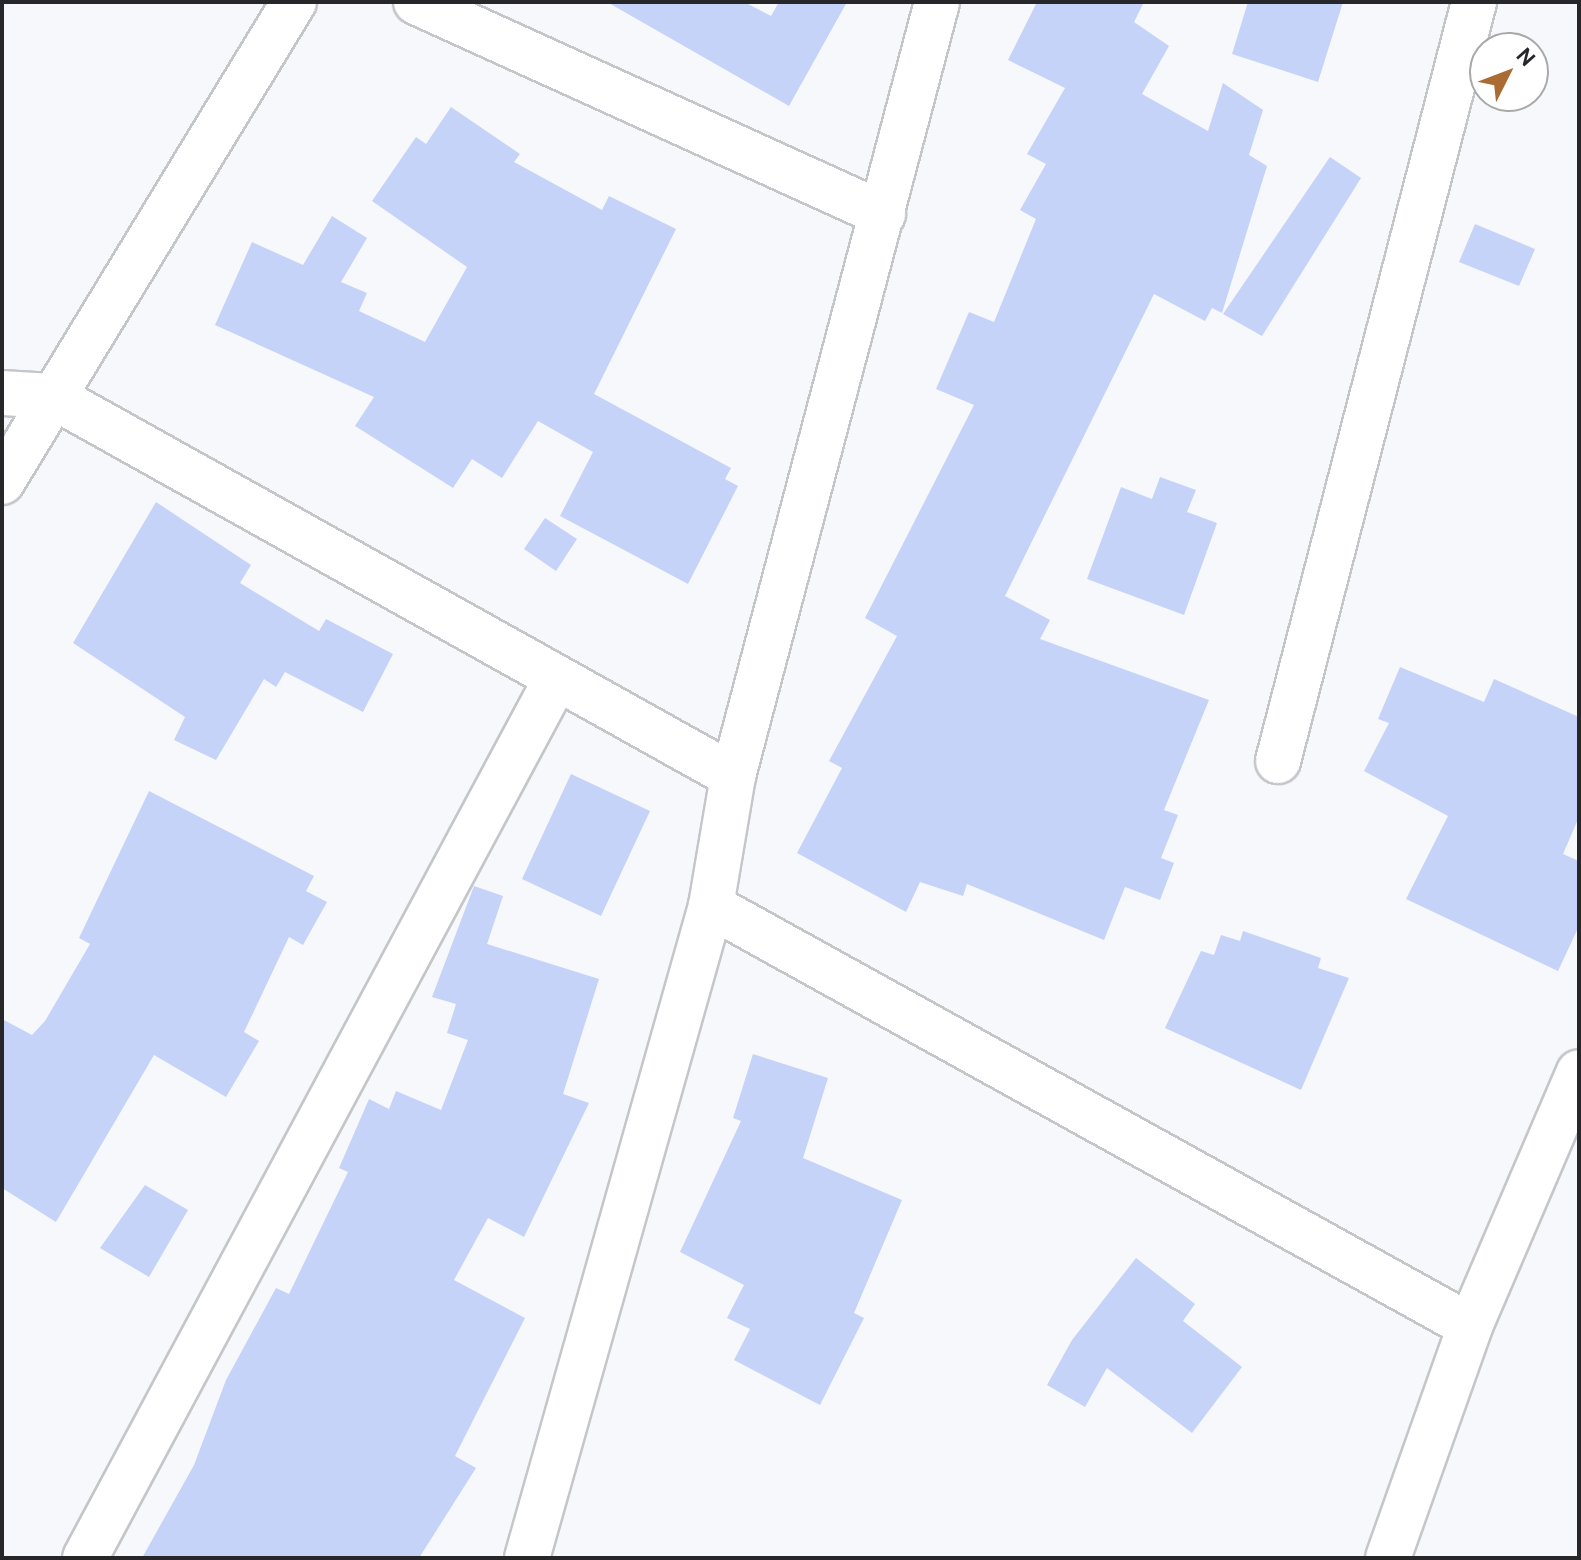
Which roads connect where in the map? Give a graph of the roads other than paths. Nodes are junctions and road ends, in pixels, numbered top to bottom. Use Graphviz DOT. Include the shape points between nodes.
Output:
graph roads {
  1 [pos="294,2"];
  2 [pos="416,2"];
  3 [pos="937,2"];
  4 [pos="1474,2"];
  5 [pos="883,214"];
  6 [pos="2,393"];
  7 [pos="52,396"];
  8 [pos="2,482"];
  9 [pos="555,681"];
  10 [pos="1278,761"];
  11 [pos="733,776"];
  12 [pos="711,906"];
  13 [pos="1579,1072"];
  14 [pos="1470,1326"];
  15 [pos="85,1558"];
  16 [pos="527,1558"];
  17 [pos="1388,1558"];
  1 -- 7 [label="street"];
  2 -- 5 [label="street"];
  3 -- 5 [label="street"];
  4 -- 10 [label="street"];
  5 -- 11 [label="street"];
  6 -- 7 [label="street"];
  7 -- 8 [label="street"];
  7 -- 9 [label="street"];
  9 -- 11 [label="street"];
  9 -- 15 [label="street"];
  11 -- 12 [label="street"];
  12 -- 14 [label="street"];
  12 -- 16 [label="street"];
  13 -- 14 [label="street"];
  14 -- 17 [label="street"];
}
